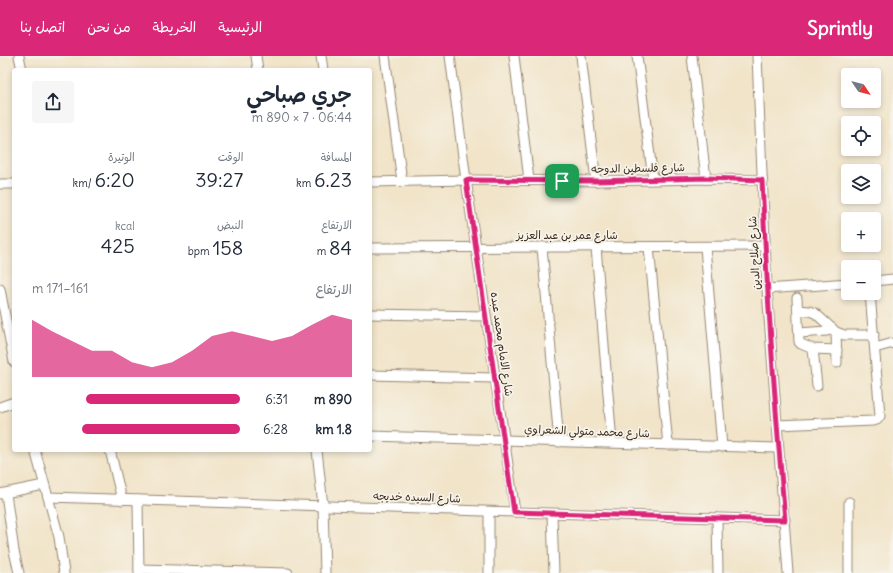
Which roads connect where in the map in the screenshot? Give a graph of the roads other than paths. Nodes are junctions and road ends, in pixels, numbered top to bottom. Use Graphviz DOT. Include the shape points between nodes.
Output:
graph roads {
  1 [pos="19,56"];
  2 [pos="256,56"];
  3 [pos="321,56"];
  4 [pos="385,56"];
  5 [pos="450,56"];
  6 [pos="514,56"];
  7 [pos="581,56"];
  8 [pos="637,56"];
  9 [pos="692,56"];
  10 [pos="757,56"];
  11 [pos="22,68"];
  12 [pos="258,68"];
  13 [pos="322,68"];
  14 [pos="706,178"];
  15 [pos="653,179"];
  16 [pos="466,180"];
  17 [pos="529,180"];
  18 [pos="762,180"];
  19 [pos="402,181"];
  20 [pos="596,181"];
  21 [pos="372,182"];
  22 [pos="0,184"];
  23 [pos="12,184"];
  24 [pos="596,246"];
  25 [pos="765,246"];
  26 [pos="476,247"];
  27 [pos="649,247"];
  28 [pos="705,247"];
  29 [pos="372,248"];
  30 [pos="542,248"];
  31 [pos="893,279"];
  32 [pos="881,280"];
  33 [pos="841,284"];
  34 [pos="0,289"];
  35 [pos="767,289"];
  36 [pos="797,298"];
  37 [pos="871,300"];
  38 [pos="798,310"];
  39 [pos="372,314"];
  40 [pos="486,316"];
  41 [pos="3,320"];
  42 [pos="834,330"];
  43 [pos="799,333"];
  44 [pos="874,335"];
  45 [pos="893,343"];
  46 [pos="875,348"];
  47 [pos="813,349"];
  48 [pos="837,350"];
  49 [pos="12,352"];
  50 [pos="837,363"];
  51 [pos="372,375"];
  52 [pos="496,378"];
  53 [pos="817,386"];
  54 [pos="12,403"];
  55 [pos="0,407"];
  56 [pos="777,425"];
  57 [pos="372,436"];
  58 [pos="504,440"];
  59 [pos="559,442"];
  60 [pos="612,443"];
  61 [pos="668,445"];
  62 [pos="722,447"];
  63 [pos="778,448"];
  64 [pos="36,452"];
  65 [pos="110,452"];
  66 [pos="317,452"];
  67 [pos="44,485"];
  68 [pos="3,494"];
  69 [pos="48,497"];
  70 [pos="122,500"];
  71 [pos="138,500"];
  72 [pos="849,502"];
  73 [pos="323,506"];
  74 [pos="489,512"];
  75 [pos="514,512"];
  76 [pos="552,514"];
  77 [pos="717,518"];
  78 [pos="785,520"];
  79 [pos="138,571"];
  80 [pos="19,573"];
  81 [pos="64,573"];
  82 [pos="288,573"];
  83 [pos="325,573"];
  84 [pos="489,573"];
  85 [pos="554,573"];
  86 [pos="718,573"];
  87 [pos="788,573"];
  88 [pos="849,573"];
  1 -- 11 [label="street"];
  2 -- 12 [label="street"];
  3 -- 13 [label="street"];
  4 -- 19 [label="street"];
  5 -- 16 [label="street, شارع الامام محمد عبده"];
  6 -- 17 [label="street"];
  7 -- 20 [label="street"];
  8 -- 15 [label="street"];
  9 -- 14 [label="street"];
  10 -- 18 [label="street, شارع صلاح الدين"];
  14 -- 15 [label="street, شارع فلسطين الدوحه"];
  14 -- 18 [label="street, شارع فلسطين الدوحه"];
  15 -- 20 [label="street, شارع فلسطين الدوحه"];
  16 -- 17 [label="street, شارع فلسطين الدوحه"];
  16 -- 19 [label="street, شارع فلسطين الدوحه"];
  16 -- 26 [label="street, شارع الامام محمد عبده"];
  17 -- 20 [label="street, شارع فلسطين الدوحه"];
  18 -- 25 [label="street, شارع صلاح الدين"];
  19 -- 21 [label="street, شارع فلسطين الدوحه"];
  22 -- 23 [label="street"];
  24 -- 27 [label="street, شارع عمر بن عبد العزيز"];
  24 -- 30 [label="street, شارع عمر بن عبد العزيز"];
  24 -- 60 [label="street"];
  25 -- 28 [label="street, شارع عمر بن عبد العزيز"];
  25 -- 35 [label="street, شارع صلاح الدين"];
  26 -- 29 [label="street, شارع عمر بن عبد العزيز"];
  26 -- 30 [label="street, شارع عمر بن عبد العزيز"];
  26 -- 40 [label="street, شارع الامام محمد عبده"];
  27 -- 28 [label="street, شارع عمر بن عبد العزيز"];
  27 -- 61 [label="street"];
  28 -- 62 [label="street"];
  30 -- 59 [label="street"];
  31 -- 32 [label="street"];
  33 -- 35 [label="street"];
  34 -- 41 [label="street"];
  35 -- 56 [label="street, شارع صلاح الدين"];
  36 -- 38 [label="street"];
  37 -- 44 [label="street"];
  38 -- 42 [label="street" via="815,313"];
  38 -- 43 [label="street"];
  39 -- 40 [label="street"];
  40 -- 52 [label="street, شارع الامام محمد عبده"];
  41 -- 49 [label="street"];
  42 -- 43 [label="street"];
  42 -- 44 [label="street" via="844,335"];
  42 -- 48 [label="street"];
  43 -- 47 [label="street" via="799,342"];
  44 -- 46 [label="street"];
  45 -- 46 [label="street"];
  46 -- 56 [label="street" via="880,412 877,420"];
  47 -- 48 [label="street"];
  47 -- 53 [label="street"];
  48 -- 50 [label="street"];
  51 -- 52 [label="street"];
  52 -- 58 [label="street, شارع الامام محمد عبده"];
  54 -- 55 [label="street"];
  56 -- 63 [label="street, شارع صلاح الدين"];
  57 -- 58 [label="street, شارع محمد متولي الشعراوي"];
  58 -- 59 [label="street, شارع محمد متولي الشعراوي"];
  58 -- 75 [label="street, شارع الامام محمد عبده"];
  59 -- 60 [label="street, شارع محمد متولي الشعراوي"];
  60 -- 61 [label="street, شارع محمد متولي الشعراوي"];
  61 -- 62 [label="street, شارع محمد متولي الشعراوي"];
  62 -- 63 [label="street, شارع محمد متولي الشعراوي"];
  63 -- 78 [label="street, شارع صلاح الدين"];
  64 -- 67 [label="street"];
  65 -- 70 [label="street"];
  66 -- 73 [label="street"];
  67 -- 68 [label="street"];
  67 -- 69 [label="street"];
  68 -- 80 [label="street"];
  69 -- 70 [label="street, شارع السيده خديجه"];
  69 -- 81 [label="street" via="59,536"];
  70 -- 71 [label="street, شارع السيده خديجه"];
  71 -- 73 [label="street, شارع السيده خديجه"];
  71 -- 79 [label="street"];
  72 -- 88 [label="street"];
  73 -- 74 [label="street, شارع السيده خديجه"];
  73 -- 83 [label="street"];
  74 -- 75 [label="street, شارع السيده خديجه"];
  74 -- 84 [label="street"];
  75 -- 76 [label="street, شارع السيده خديجه"];
  76 -- 77 [label="street, شارع السيده خديجه"];
  76 -- 85 [label="street"];
  77 -- 78 [label="street, شارع السيده خديجه"];
  77 -- 86 [label="street"];
  78 -- 87 [label="street, شارع صلاح الدين"];
  79 -- 82 [label="street"];
}
